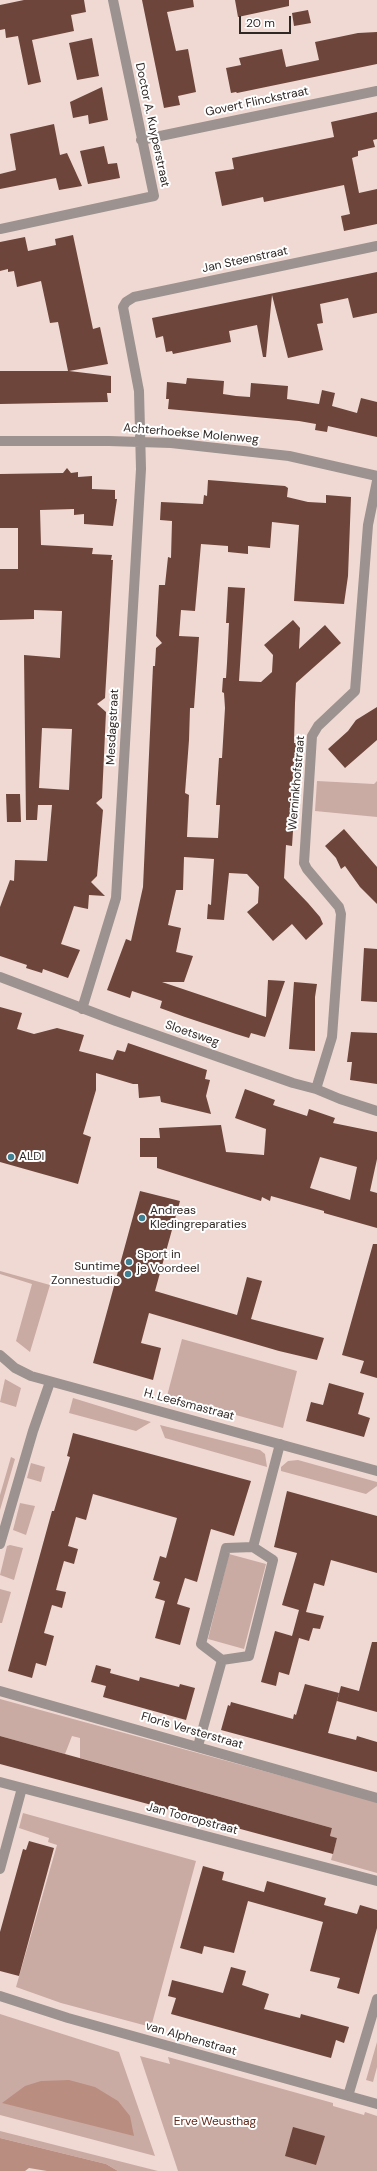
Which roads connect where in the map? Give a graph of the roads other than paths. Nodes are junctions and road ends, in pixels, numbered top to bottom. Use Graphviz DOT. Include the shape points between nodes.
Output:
graph roads {
  1 [pos="113,0"];
  2 [pos="377,91"];
  3 [pos="141,140"];
  4 [pos="0,229"];
  5 [pos="377,246"];
  6 [pos="123,307"];
  7 [pos="0,441"];
  8 [pos="142,442"];
  9 [pos="377,476"];
  10 [pos="377,482"];
  11 [pos="0,978"];
  12 [pos="82,1009"];
  13 [pos="316,1089"];
  14 [pos="377,1111"];
  15 [pos="0,1355"];
  16 [pos="50,1382"];
  17 [pos="280,1444"];
  18 [pos="377,1471"];
  19 [pos="0,1544"];
  20 [pos="253,1547"];
  21 [pos="222,1660"];
  22 [pos="0,1691"];
  23 [pos="198,1746"];
  24 [pos="0,1782"];
  25 [pos="22,1788"];
  26 [pos="377,1798"];
  27 [pos="0,1869"];
  28 [pos="377,1881"];
  29 [pos="0,1996"];
  30 [pos="377,1999"];
  31 [pos="348,2096"];
  32 [pos="377,2104"];
  1 -- 3 [label="street, Doctor A. Kuyperstraat"];
  2 -- 3 [label="street, Govert Flinckstraat"];
  3 -- 4 [label="street, Doctor A. Kuyperstraat" via="154,196"];
  5 -- 6 [label="street, Jan Steenstraat" via="134,297"];
  6 -- 8 [label="street, Mesdagstraat" via="139,391"];
  7 -- 8 [label="street, Achterhoekse Molenweg"];
  8 -- 9 [label="street, Achterhoekse Molenweg" via="289,456"];
  8 -- 12 [label="street, Mesdagstraat" via="116,898"];
  10 -- 13 [label="street, Werninkhofstraat" via="368,525 355,691 318,726 312,736 304,863 339,907 341,914 332,1037"];
  11 -- 12 [label="street, Sloetsweg"];
  12 -- 13 [label="street, Sloetsweg" via="293,1084"];
  13 -- 14 [label="street, Sloetsweg" via="340,1100"];
  15 -- 16 [label="street, H. Leefsmastraat" via="26,1374"];
  16 -- 17 [label="street, H. Leefsmastraat"];
  16 -- 19 [label="street"];
  17 -- 18 [label="street, H. Leefsmastraat"];
  17 -- 20 [label="street"];
  20 -- 21 [label="street" via="273,1560 249,1656"];
  20 -- 21 [label="street" via="226,1548 201,1644"];
  21 -- 23 [label="street"];
  22 -- 23 [label="street, Floris Versterstraat"];
  23 -- 26 [label="street, Floris Versterstraat"];
  24 -- 25 [label="street, Jan Tooropstraat"];
  25 -- 27 [label="street"];
  25 -- 28 [label="street, Jan Tooropstraat"];
  29 -- 31 [label="street, van Alphenstraat" via="68,2018"];
  30 -- 31 [label="street"];
  31 -- 32 [label="street, van Alphenstraat"];
}
